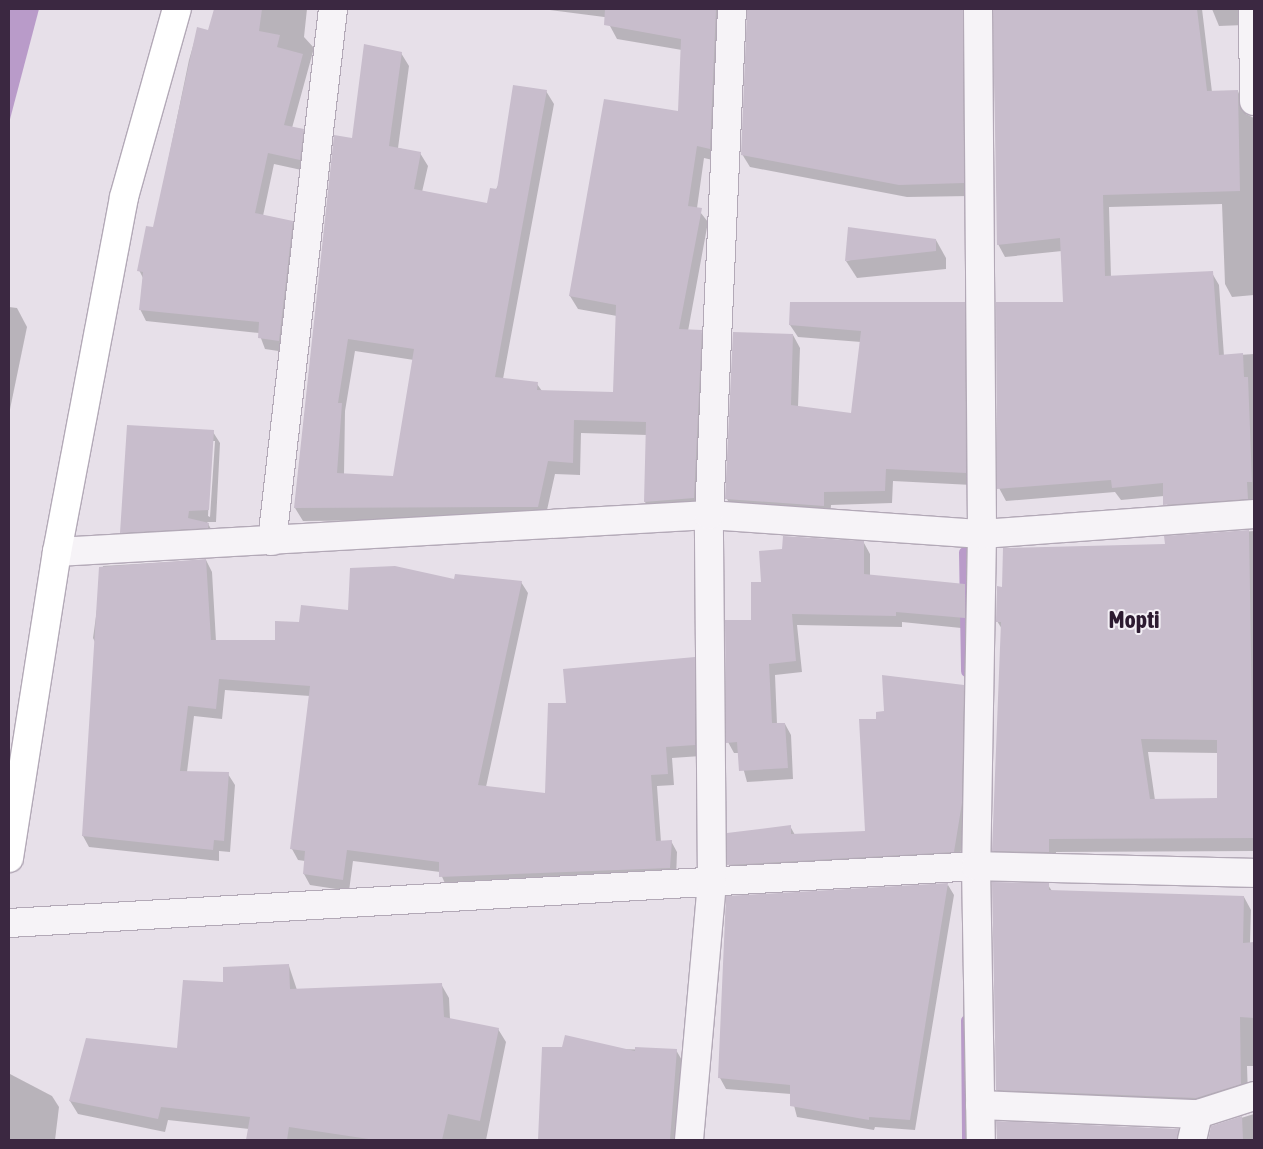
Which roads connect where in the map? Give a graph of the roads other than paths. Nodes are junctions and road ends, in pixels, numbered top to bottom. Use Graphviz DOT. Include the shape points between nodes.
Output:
graph roads {
  1 [pos="177,9"];
  2 [pos="333,9"];
  3 [pos="732,9"];
  4 [pos="1253,9"];
  5 [pos="978,10"];
  6 [pos="1254,100"];
  7 [pos="1254,514"];
  8 [pos="709,515"];
  9 [pos="982,534"];
  10 [pos="272,541"];
  11 [pos="57,552"];
  12 [pos="9,858"];
  13 [pos="976,866"];
  14 [pos="1254,873"];
  15 [pos="712,882"];
  16 [pos="9,923"];
  17 [pos="1254,1096"];
  18 [pos="980,1104"];
  19 [pos="1198,1114"];
  20 [pos="689,1140"];
  21 [pos="981,1140"];
  22 [pos="1192,1140"];
  1 -- 11 [label="main road" via="124,197"];
  2 -- 10 [label="street"];
  3 -- 8 [label="street"];
  4 -- 6 [label="street"];
  5 -- 9 [label="street"];
  7 -- 9 [label="street"];
  8 -- 9 [label="street"];
  8 -- 10 [label="street"];
  8 -- 15 [label="street"];
  9 -- 13 [label="street"];
  10 -- 11 [label="street"];
  11 -- 12 [label="main road"];
  13 -- 14 [label="street"];
  13 -- 15 [label="street"];
  13 -- 18 [label="street"];
  15 -- 16 [label="street"];
  15 -- 20 [label="street"];
  17 -- 19 [label="street"];
  18 -- 19 [label="street"];
  18 -- 21 [label="street"];
  19 -- 22 [label="street"];
}
